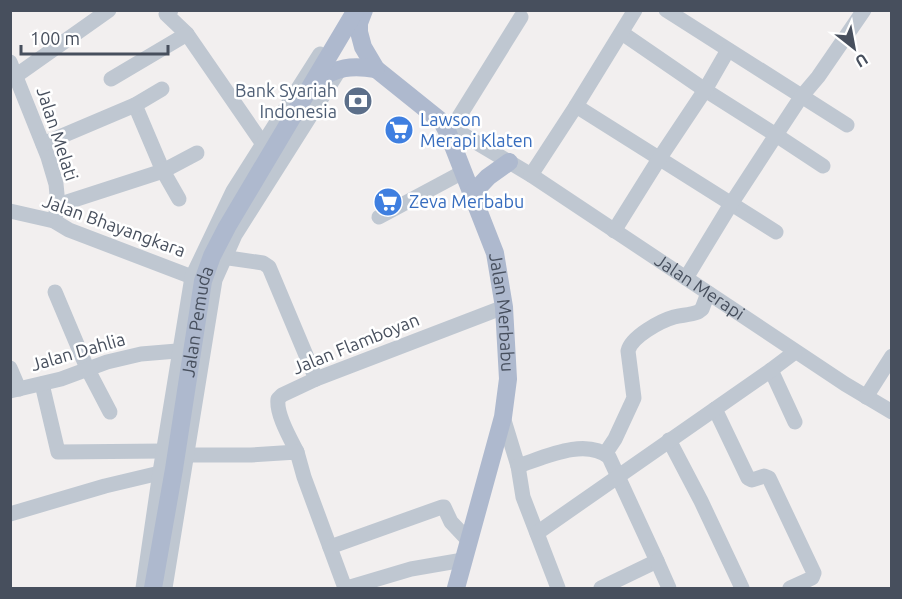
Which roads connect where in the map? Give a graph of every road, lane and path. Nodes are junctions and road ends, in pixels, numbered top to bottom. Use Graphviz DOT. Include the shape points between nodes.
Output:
graph roads {
  1 [pos="109,10"];
  2 [pos="635,10"];
  3 [pos="666,10"];
  4 [pos="864,10"];
  5 [pos="361,11"];
  6 [pos="167,12"];
  7 [pos="518,13"];
  8 [pos="622,33"];
  9 [pos="188,34"];
  10 [pos="728,50"];
  11 [pos="340,69"];
  12 [pos="376,69"];
  13 [pos="12,71"];
  14 [pos="111,79"];
  15 [pos="315,81"];
  16 [pos="162,89"];
  17 [pos="705,90"];
  18 [pos="801,96"];
  19 [pos="135,105"];
  20 [pos="576,106"];
  21 [pos="447,125"];
  22 [pos="847,125"];
  23 [pos="776,135"];
  24 [pos="42,144"];
  25 [pos="267,150"];
  26 [pos="198,153"];
  27 [pos="659,159"];
  28 [pos="509,162"];
  29 [pos="823,166"];
  30 [pos="163,171"];
  31 [pos="464,171"];
  32 [pos="531,175"];
  33 [pos="472,194"];
  34 [pos="179,199"];
  35 [pos="730,204"];
  36 [pos="58,205"];
  37 [pos="10,212"];
  38 [pos="379,217"];
  39 [pos="54,221"];
  40 [pos="614,231"];
  41 [pos="776,232"];
  42 [pos="218,257"];
  43 [pos="686,278"];
  44 [pos="198,279"];
  45 [pos="55,292"];
  46 [pos="708,293"];
  47 [pos="504,307"];
  48 [pos="186,350"];
  49 [pos="795,352"];
  50 [pos="890,363"];
  51 [pos="10,368"];
  52 [pos="87,368"];
  53 [pos="771,370"];
  54 [pos="316,379"];
  55 [pos="42,384"];
  56 [pos="15,390"];
  57 [pos="866,397"];
  58 [pos="715,409"];
  59 [pos="110,412"];
  60 [pos="891,412"];
  61 [pos="503,417"];
  62 [pos="795,422"];
  63 [pos="185,432"];
  64 [pos="669,440"];
  65 [pos="164,451"];
  66 [pos="297,452"];
  67 [pos="186,454"];
  68 [pos="605,454"];
  69 [pos="518,466"];
  70 [pos="167,471"];
  71 [pos="619,475"];
  72 [pos="10,514"];
  73 [pos="537,533"];
  74 [pos="468,540"];
  75 [pos="330,547"];
  76 [pos="463,560"];
  77 [pos="657,561"];
  78 [pos="152,579"];
  79 [pos="346,588"];
  80 [pos="456,588"];
  81 [pos="558,588"];
  82 [pos="601,588"];
  83 [pos="669,588"];
  84 [pos="742,588"];
  85 [pos="790,588"];
  1 -- 13 [label="street"];
  2 -- 8 [label="street"];
  3 -- 10 [label="street"];
  4 -- 18 [label="street"];
  5 -- 12 [label="main road" via="359,32"];
  5 -- 15 [label="main road, Jalan Pemuda"];
  5 -- 25 [label="street"];
  6 -- 9 [label="street"];
  7 -- 21 [label="street"];
  8 -- 17 [label="street"];
  8 -- 20 [label="street"];
  9 -- 14 [label="street"];
  9 -- 25 [label="street"];
  10 -- 17 [label="street"];
  10 -- 18 [label="street"];
  11 -- 12 [label="main road"];
  11 -- 15 [label="main road"];
  11 -- 42 [label="street"];
  12 -- 21 [label="main road, Jalan Merbabu"];
  13 -- 24 [label="street, Jalan Melati"];
  15 -- 25 [label="main road, Jalan Pemuda"];
  16 -- 19 [label="street"];
  17 -- 23 [label="street"];
  17 -- 27 [label="street"];
  18 -- 22 [label="street"];
  18 -- 23 [label="street"];
  19 -- 24 [label="street"];
  19 -- 30 [label="street"];
  20 -- 27 [label="street"];
  20 -- 32 [label="street"];
  21 -- 28 [label="street, Jalan Merapi"];
  21 -- 31 [label="main road, Jalan Merbabu"];
  23 -- 29 [label="street"];
  23 -- 35 [label="street"];
  24 -- 36 [label="street, Jalan Melati" via="56,184"];
  25 -- 42 [label="main road, Jalan Pemuda" via="227,227"];
  25 -- 44 [label="street" via="233,192"];
  26 -- 30 [label="street"];
  27 -- 35 [label="street"];
  27 -- 40 [label="street"];
  28 -- 32 [label="street, Jalan Merapi"];
  28 -- 33 [label="main road"];
  30 -- 34 [label="street"];
  30 -- 36 [label="street"];
  31 -- 33 [label="main road, Jalan Merbabu"];
  31 -- 38 [label="street"];
  32 -- 40 [label="street, Jalan Merapi"];
  33 -- 47 [label="main road, Jalan Merbabu" via="495,253"];
  35 -- 41 [label="street"];
  35 -- 43 [label="street"];
  36 -- 39 [label="street, Jalan Melati"];
  37 -- 39 [label="street, Jalan Bhayangkara"];
  39 -- 44 [label="street, Jalan Bhayangkara"];
  40 -- 43 [label="street, Jalan Merapi"];
  42 -- 44 [label="main road, Jalan Pemuda"];
  42 -- 54 [label="street" via="263,262 269,267"];
  42 -- 63 [label="street"];
  43 -- 46 [label="street, Jalan Merapi"];
  44 -- 48 [label="main road, Jalan Pemuda"];
  45 -- 52 [label="street"];
  46 -- 49 [label="street, Jalan Merapi"];
  46 -- 68 [label="street" via="698,312 666,320 629,345 634,398"];
  47 -- 54 [label="street, Jalan Flamboyan"];
  47 -- 61 [label="main road, Jalan Merbabu" via="508,378"];
  48 -- 52 [label="street, Jalan Dahlia" via="141,354"];
  48 -- 63 [label="main road, Jalan Pemuda"];
  48 -- 65 [label="street"];
  49 -- 53 [label="street"];
  49 -- 57 [label="street, Jalan Merapi"];
  50 -- 57 [label="street"];
  51 -- 56 [label="street"];
  52 -- 55 [label="street, Jalan Dahlia"];
  52 -- 59 [label="street"];
  53 -- 58 [label="street"];
  53 -- 62 [label="street"];
  54 -- 66 [label="street, Jalan Flamboyan" via="277,401"];
  55 -- 56 [label="street, Jalan Dahlia"];
  55 -- 65 [label="street" via="57,452"];
  57 -- 60 [label="street, Jalan Merapi"];
  58 -- 64 [label="street"];
  58 -- 85 [label="street" via="748,478 769,478 814,573 812,578"];
  61 -- 69 [label="street"];
  61 -- 74 [label="main road, Jalan Merbabu"];
  63 -- 67 [label="street"];
  63 -- 70 [label="main road, Jalan Pemuda"];
  64 -- 71 [label="street"];
  64 -- 84 [label="street"];
  65 -- 70 [label="street"];
  66 -- 67 [label="street"];
  66 -- 75 [label="street"];
  67 -- 78 [label="street"];
  68 -- 69 [label="street" via="576,448"];
  68 -- 71 [label="street"];
  69 -- 73 [label="street" via="523,497"];
  70 -- 72 [label="street"];
  70 -- 78 [label="main road, Jalan Pemuda"];
  71 -- 73 [label="street"];
  71 -- 77 [label="street"];
  73 -- 81 [label="street"];
  74 -- 75 [label="street" via="442,507"];
  74 -- 76 [label="main road, Jalan Merbabu"];
  75 -- 79 [label="street"];
  76 -- 79 [label="street" via="411,569"];
  76 -- 80 [label="main road, Jalan Merbabu"];
  77 -- 82 [label="street"];
  77 -- 83 [label="street"];
}
